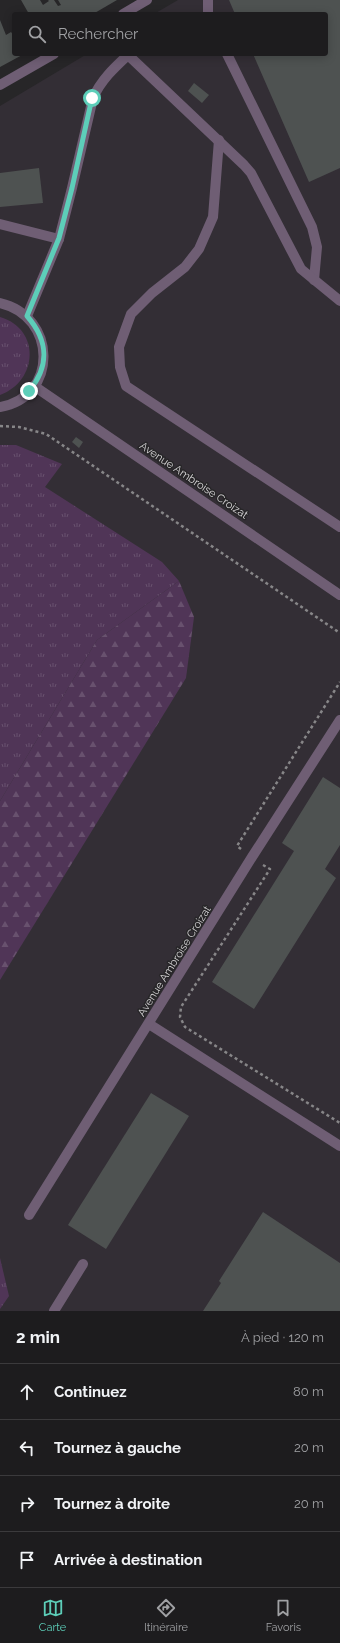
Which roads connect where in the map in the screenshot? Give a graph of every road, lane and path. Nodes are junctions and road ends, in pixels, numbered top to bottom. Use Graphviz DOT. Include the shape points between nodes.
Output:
graph roads {
  1 [pos="147,0"];
  2 [pos="208,0"];
  3 [pos="126,12"];
  4 [pos="208,12"];
  5 [pos="51,56"];
  6 [pos="127,56"];
  7 [pos="129,56"];
  8 [pos="228,56"];
  9 [pos="0,85"];
  10 [pos="219,140"];
  11 [pos="0,224"];
  12 [pos="59,238"];
  13 [pos="314,280"];
  14 [pos="340,302"];
  15 [pos="0,303"];
  16 [pos="27,316"];
  17 [pos="34,386"];
  18 [pos="0,407"];
  19 [pos="0,426"];
  20 [pos="340,527"];
  21 [pos="340,595"];
  22 [pos="340,633"];
  23 [pos="340,682"];
  24 [pos="340,720"];
  25 [pos="252,857"];
  26 [pos="149,1024"];
  27 [pos="340,1123"];
  28 [pos="340,1146"];
  29 [pos="29,1215"];
  30 [pos="84,1264"];
  31 [pos="54,1311"];
  1 -- 3 [label="street"];
  2 -- 4 [label="street"];
  5 -- 9 [label="street"];
  6 -- 12 [label="street" via="98,86 92,98"];
  7 -- 10 [label="street"];
  8 -- 13 [label="street" via="312,227 317,247"];
  10 -- 13 [label="street" via="251,173 301,270"];
  10 -- 20 [label="street" via="213,217 199,248 185,267 152,293 131,314 119,347 120,367 126,386"];
  11 -- 12 [label="street"];
  12 -- 16 [label="street"];
  13 -- 14 [label="street"];
  15 -- 16 [label="street" via="15,308"];
  16 -- 17 [label="street" via="39,333 44,353 43,367"];
  17 -- 18 [label="street" via="18,401"];
  17 -- 21 [label="street, Avenue Ambroise Croizat"];
  19 -- 22 [label="path" via="19,427 46,434"];
  23 -- 25 [label="path" via="237,846"];
  24 -- 25 [label="street, Avenue Ambroise Croizat"];
  25 -- 26 [label="street, Avenue Ambroise Croizat"];
  25 -- 27 [label="path" via="270,869 181,1008 180,1017 185,1027"];
  26 -- 28 [label="street"];
  26 -- 29 [label="street, Avenue Ambroise Croizat"];
  30 -- 31 [label="street"];
}
